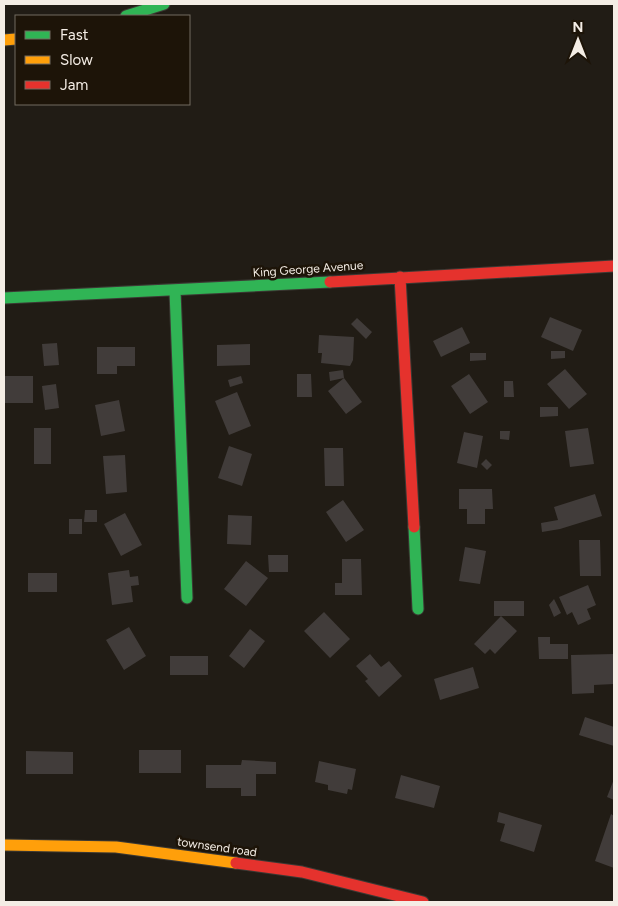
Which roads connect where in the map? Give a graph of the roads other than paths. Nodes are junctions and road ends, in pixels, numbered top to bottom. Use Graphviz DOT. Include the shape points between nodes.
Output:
graph roads {
  1 [pos="164,4"];
  2 [pos="129,15"];
  3 [pos="614,266"];
  4 [pos="400,277"];
  5 [pos="175,291"];
  6 [pos="4,298"];
  7 [pos="187,598"];
  8 [pos="418,609"];
  9 [pos="4,845"];
  10 [pos="423,902"];
  1 -- 2 [label="street"];
  3 -- 4 [label="street, King George Avenue"];
  4 -- 5 [label="street, King George Avenue"];
  4 -- 8 [label="street"];
  5 -- 6 [label="street, King George Avenue"];
  5 -- 7 [label="street"];
  9 -- 10 [label="street, townsend road" via="116,846 302,872"];
}
